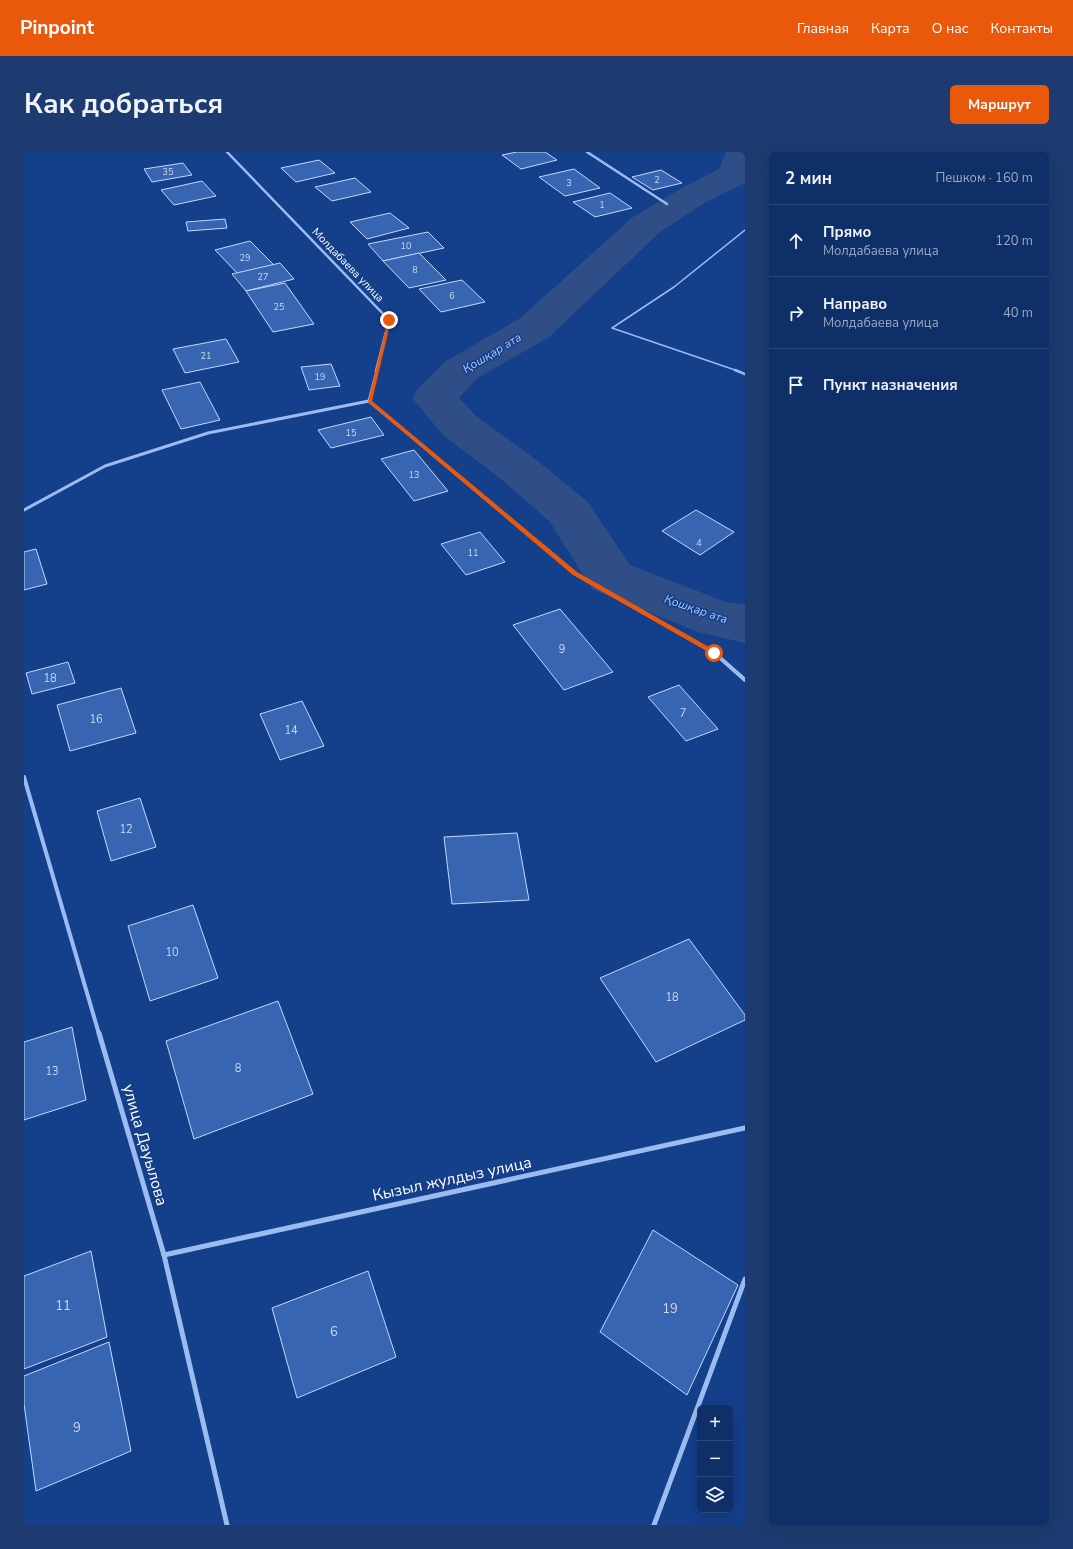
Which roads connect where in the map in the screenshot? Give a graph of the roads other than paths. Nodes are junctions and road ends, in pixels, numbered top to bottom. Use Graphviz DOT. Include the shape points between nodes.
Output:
graph roads {
  1 [pos="226,152"];
  2 [pos="588,152"];
  3 [pos="667,204"];
  4 [pos="745,230"];
  5 [pos="745,374"];
  6 [pos="369,401"];
  7 [pos="24,510"];
  8 [pos="745,680"];
  9 [pos="24,777"];
  10 [pos="745,1128"];
  11 [pos="164,1256"];
  12 [pos="745,1279"];
  13 [pos="227,1525"];
  14 [pos="654,1525"];
  1 -- 6 [label="street, Молдабаева улица" via="389,320"];
  2 -- 3 [label="street"];
  4 -- 5 [label="lane" via="674,287 612,328"];
  6 -- 7 [label="street" via="201,435 105,466"];
  6 -- 8 [label="street" via="575,574 714,653"];
  9 -- 11 [label="street, улица Дауылова"];
  10 -- 11 [label="street, Кызыл жулдыз улица"];
  11 -- 13 [label="street, улица Дауылова"];
  12 -- 14 [label="street"];
}
